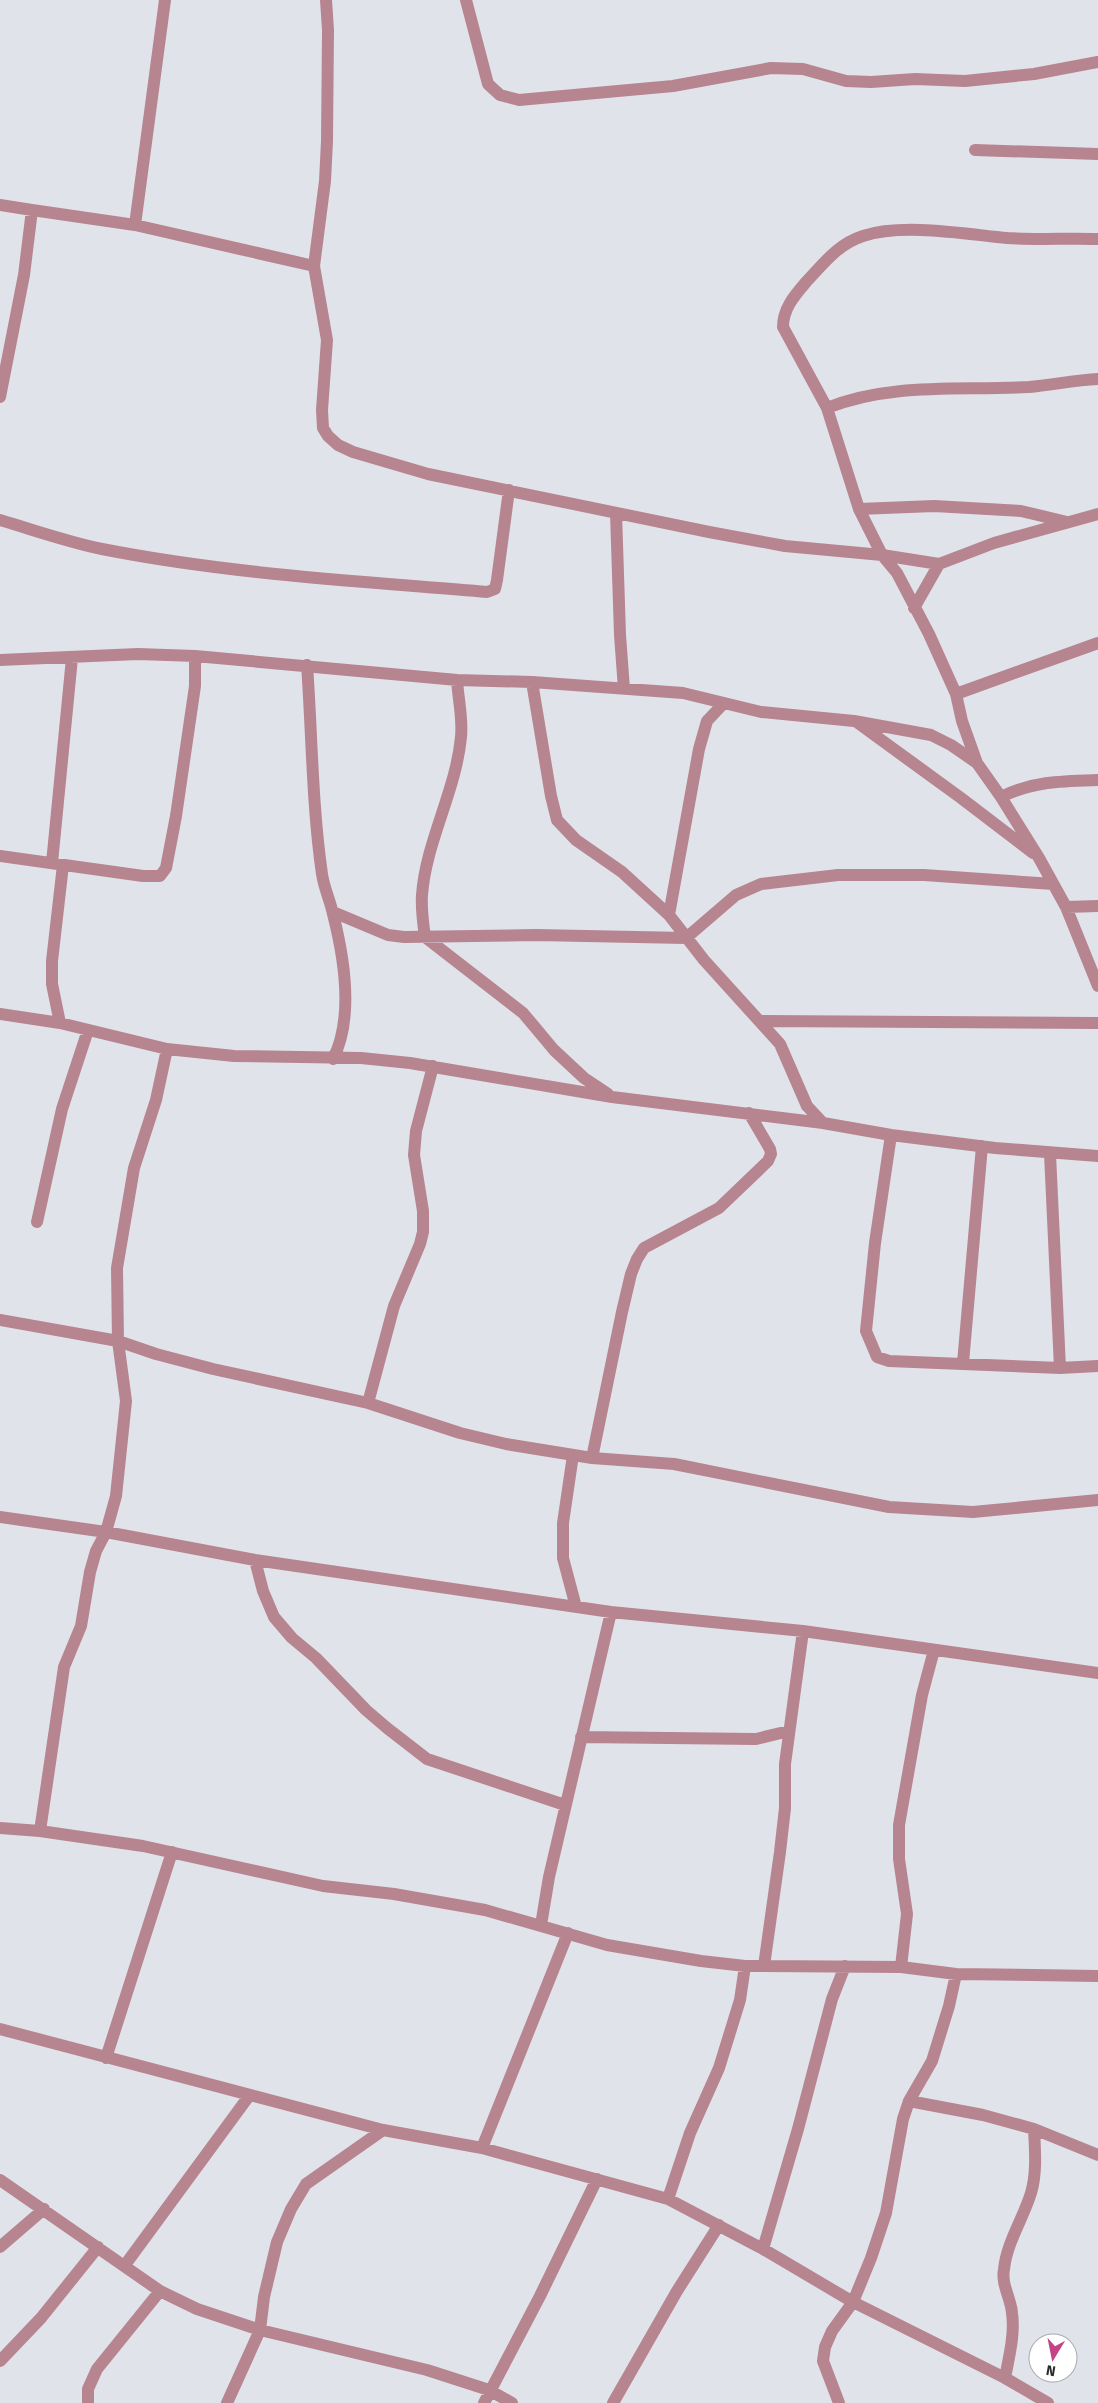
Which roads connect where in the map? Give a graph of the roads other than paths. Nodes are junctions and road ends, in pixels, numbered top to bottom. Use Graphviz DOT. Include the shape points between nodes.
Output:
graph roads {
  1 [pos="165,0"];
  2 [pos="326,0"];
  3 [pos="466,0"];
  4 [pos="1098,62"];
  5 [pos="975,150"];
  6 [pos="1098,154"];
  7 [pos="0,205"];
  8 [pos="32,210"];
  9 [pos="135,225"];
  10 [pos="1098,238"];
  11 [pos="314,266"];
  12 [pos="1098,379"];
  13 [pos="0,397"];
  14 [pos="827,408"];
  15 [pos="509,490"];
  16 [pos="859,509"];
  17 [pos="616,513"];
  18 [pos="1098,514"];
  19 [pos="0,520"];
  20 [pos="1068,522"];
  21 [pos="882,555"];
  22 [pos="939,564"];
  23 [pos="914,608"];
  24 [pos="1098,644"];
  25 [pos="195,656"];
  26 [pos="72,658"];
  27 [pos="0,660"];
  28 [pos="307,665"];
  29 [pos="457,680"];
  30 [pos="532,682"];
  31 [pos="624,689"];
  32 [pos="956,694"];
  33 [pos="724,703"];
  34 [pos="854,720"];
  35 [pos="977,763"];
  36 [pos="1098,780"];
  37 [pos="1001,797"];
  38 [pos="0,856"];
  39 [pos="1039,858"];
  40 [pos="57,864"];
  41 [pos="1053,884"];
  42 [pos="1098,906"];
  43 [pos="1066,907"];
  44 [pos="333,912"];
  45 [pos="670,915"];
  46 [pos="425,936"];
  47 [pos="686,938"];
  48 [pos="1098,986"];
  49 [pos="0,1014"];
  50 [pos="760,1021"];
  51 [pos="1098,1023"];
  52 [pos="60,1024"];
  53 [pos="88,1030"];
  54 [pos="167,1049"];
  55 [pos="333,1058"];
  56 [pos="433,1066"];
  57 [pos="612,1097"];
  58 [pos="750,1113"];
  59 [pos="823,1123"];
  60 [pos="892,1135"];
  61 [pos="982,1146"];
  62 [pos="1050,1154"];
  63 [pos="1098,1156"];
  64 [pos="37,1222"];
  65 [pos="0,1320"];
  66 [pos="118,1341"];
  67 [pos="963,1363"];
  68 [pos="1098,1366"];
  69 [pos="1060,1368"];
  70 [pos="368,1403"];
  71 [pos="573,1455"];
  72 [pos="592,1458"];
  73 [pos="1098,1500"];
  74 [pos="0,1517"];
  75 [pos="106,1532"];
  76 [pos="255,1560"];
  77 [pos="576,1607"];
  78 [pos="611,1612"];
  79 [pos="803,1631"];
  80 [pos="934,1650"];
  81 [pos="1098,1673"];
  82 [pos="789,1731"];
  83 [pos="581,1736"];
  84 [pos="565,1805"];
  85 [pos="0,1828"];
  86 [pos="40,1831"];
  87 [pos="172,1852"];
  88 [pos="541,1925"];
  89 [pos="568,1933"];
  90 [pos="745,1966"];
  91 [pos="764,1966"];
  92 [pos="845,1966"];
  93 [pos="901,1967"];
  94 [pos="956,1974"];
  95 [pos="1098,1976"];
  96 [pos="0,2029"];
  97 [pos="106,2058"];
  98 [pos="250,2096"];
  99 [pos="910,2101"];
  100 [pos="1034,2129"];
  101 [pos="383,2130"];
  102 [pos="482,2148"];
  103 [pos="1098,2156"];
  104 [pos="596,2179"];
  105 [pos="0,2180"];
  106 [pos="668,2199"];
  107 [pos="44,2209"];
  108 [pos="719,2225"];
  109 [pos="0,2247"];
  110 [pos="98,2247"];
  111 [pos="763,2249"];
  112 [pos="125,2265"];
  113 [pos="160,2291"];
  114 [pos="853,2302"];
  115 [pos="260,2330"];
  116 [pos="0,2361"];
  117 [pos="1005,2378"];
  118 [pos="489,2390"];
  119 [pos="88,2403"];
  120 [pos="227,2403"];
  121 [pos="484,2403"];
  122 [pos="512,2403"];
  123 [pos="613,2403"];
  124 [pos="839,2403"];
  125 [pos="1048,2403"];
  1 -- 9 [label="street"];
  2 -- 11 [label="street" via="327,141"];
  3 -- 4 [label="street" via="488,84 500,95 519,100 673,86 771,68 803,69 846,81 915,78 965,82"];
  5 -- 6 [label="street"];
  7 -- 8 [label="street"];
  8 -- 9 [label="street"];
  8 -- 13 [label="street" via="22,284"];
  9 -- 11 [label="street"];
  10 -- 14 [label="street" via="1009,238 905,230 863,236 836,249 796,293 783,317 783,327"];
  11 -- 15 [label="street" via="327,340 322,410 323,428 328,436 352,452"];
  12 -- 14 [label="street" via="1031,386 874,394"];
  14 -- 16 [label="street"];
  15 -- 17 [label="street"];
  15 -- 19 [label="street" via="497,580 495,589 487,592 242,571 100,549"];
  16 -- 20 [label="street" via="934,506 1012,510"];
  16 -- 21 [label="street"];
  17 -- 21 [label="street" via="759,542"];
  17 -- 31 [label="street"];
  18 -- 20 [label="street"];
  20 -- 22 [label="street"];
  21 -- 22 [label="street"];
  21 -- 23 [label="street" via="897,573"];
  22 -- 23 [label="street"];
  23 -- 32 [label="street"];
  24 -- 32 [label="street"];
  25 -- 26 [label="street" via="138,654"];
  25 -- 28 [label="street"];
  25 -- 40 [label="street" via="192,710 166,868 160,876 143,876"];
  26 -- 27 [label="street"];
  26 -- 40 [label="street"];
  28 -- 29 [label="street"];
  28 -- 44 [label="street" via="322,874"];
  29 -- 30 [label="street"];
  29 -- 46 [label="street" via="462,736 427,865 421,913"];
  30 -- 31 [label="street"];
  30 -- 45 [label="street" via="557,820 576,840 622,872"];
  31 -- 33 [label="street" via="683,693"];
  32 -- 35 [label="street"];
  33 -- 34 [label="street" via="761,712"];
  33 -- 45 [label="street" via="707,721 699,749"];
  34 -- 35 [label="street" via="931,735"];
  34 -- 39 [label="street"];
  35 -- 37 [label="street"];
  36 -- 37 [label="street" via="1029,785"];
  37 -- 39 [label="street"];
  38 -- 40 [label="street"];
  39 -- 41 [label="street"];
  40 -- 52 [label="street" via="52,984"];
  41 -- 43 [label="street"];
  41 -- 47 [label="street" via="924,875 838,875 762,884 736,895"];
  42 -- 43 [label="street"];
  43 -- 48 [label="street"];
  44 -- 46 [label="street" via="388,935"];
  44 -- 55 [label="street" via="343,967 344,1025 341,1043"];
  45 -- 47 [label="street"];
  46 -- 47 [label="street"];
  46 -- 57 [label="street" via="523,1013 554,1050 584,1078"];
  47 -- 50 [label="street"];
  49 -- 52 [label="street"];
  50 -- 51 [label="street"];
  50 -- 59 [label="street" via="780,1044 807,1106"];
  52 -- 53 [label="street"];
  53 -- 54 [label="street"];
  53 -- 64 [label="street" via="62,1109"];
  54 -- 55 [label="street" via="234,1056"];
  54 -- 66 [label="street" via="163,1075 141,1142 128,1196 117,1268"];
  55 -- 56 [label="street"];
  56 -- 57 [label="street"];
  56 -- 70 [label="street" via="416,1131 414,1155 423,1211 420,1244 394,1306"];
  57 -- 58 [label="street"];
  58 -- 59 [label="street"];
  58 -- 72 [label="street" via="770,1149 768,1161 718,1208 644,1248 636,1260"];
  59 -- 60 [label="street"];
  60 -- 61 [label="street"];
  60 -- 67 [label="street" via="875,1243 866,1331 877,1357 889,1361"];
  61 -- 62 [label="street"];
  61 -- 67 [label="street"];
  62 -- 63 [label="street"];
  62 -- 69 [label="street"];
  65 -- 66 [label="street"];
  66 -- 70 [label="street" via="213,1369"];
  66 -- 75 [label="street" via="126,1401 116,1496"];
  67 -- 69 [label="street"];
  68 -- 69 [label="street"];
  70 -- 71 [label="street" via="486,1440"];
  71 -- 72 [label="street"];
  71 -- 77 [label="street" via="563,1522 563,1558"];
  72 -- 73 [label="street" via="674,1464 904,1508 973,1512"];
  74 -- 75 [label="street"];
  75 -- 76 [label="street"];
  75 -- 86 [label="street" via="90,1572 81,1626 64,1667"];
  76 -- 77 [label="street"];
  76 -- 84 [label="street" via="274,1617 387,1728 427,1758"];
  77 -- 78 [label="street"];
  78 -- 79 [label="street"];
  78 -- 83 [label="street"];
  79 -- 80 [label="street"];
  79 -- 82 [label="street"];
  80 -- 81 [label="street"];
  80 -- 93 [label="street" via="922,1695 899,1825 899,1860 907,1914"];
  82 -- 83 [label="street" via="756,1739"];
  82 -- 91 [label="street" via="784,1816"];
  83 -- 84 [label="street"];
  84 -- 88 [label="street"];
  85 -- 86 [label="street"];
  86 -- 87 [label="street"];
  87 -- 88 [label="street" via="323,1886 451,1904"];
  87 -- 97 [label="street"];
  88 -- 89 [label="street"];
  89 -- 90 [label="street" via="655,1955"];
  89 -- 102 [label="street"];
  90 -- 91 [label="street"];
  90 -- 106 [label="street" via="740,2000 719,2068 690,2133"];
  91 -- 92 [label="street"];
  92 -- 93 [label="street"];
  92 -- 111 [label="street" via="832,1999"];
  93 -- 94 [label="street"];
  94 -- 95 [label="street"];
  94 -- 99 [label="street" via="932,2061"];
  96 -- 97 [label="street"];
  97 -- 98 [label="street"];
  98 -- 101 [label="street"];
  98 -- 112 [label="street"];
  99 -- 100 [label="street" via="983,2114"];
  99 -- 114 [label="street" via="903,2119 886,2213"];
  100 -- 103 [label="street"];
  100 -- 117 [label="street" via="1032,2192 1010,2243 1003,2270 1012,2313"];
  101 -- 102 [label="street"];
  101 -- 115 [label="street" via="306,2184 296,2200 277,2242"];
  102 -- 104 [label="street"];
  104 -- 106 [label="street"];
  104 -- 118 [label="street" via="540,2296"];
  105 -- 107 [label="street"];
  106 -- 108 [label="street"];
  107 -- 109 [label="street"];
  107 -- 110 [label="street"];
  108 -- 111 [label="street"];
  108 -- 123 [label="street"];
  110 -- 112 [label="street"];
  110 -- 116 [label="street"];
  111 -- 114 [label="street"];
  112 -- 113 [label="street"];
  113 -- 115 [label="street" via="197,2309"];
  113 -- 119 [label="street" via="97,2369 88,2389"];
  114 -- 117 [label="street"];
  114 -- 124 [label="street" via="832,2331 823,2361"];
  115 -- 118 [label="street" via="428,2370"];
  115 -- 120 [label="street"];
  117 -- 125 [label="street"];
  118 -- 121 [label="street"];
  118 -- 122 [label="street"];
}
